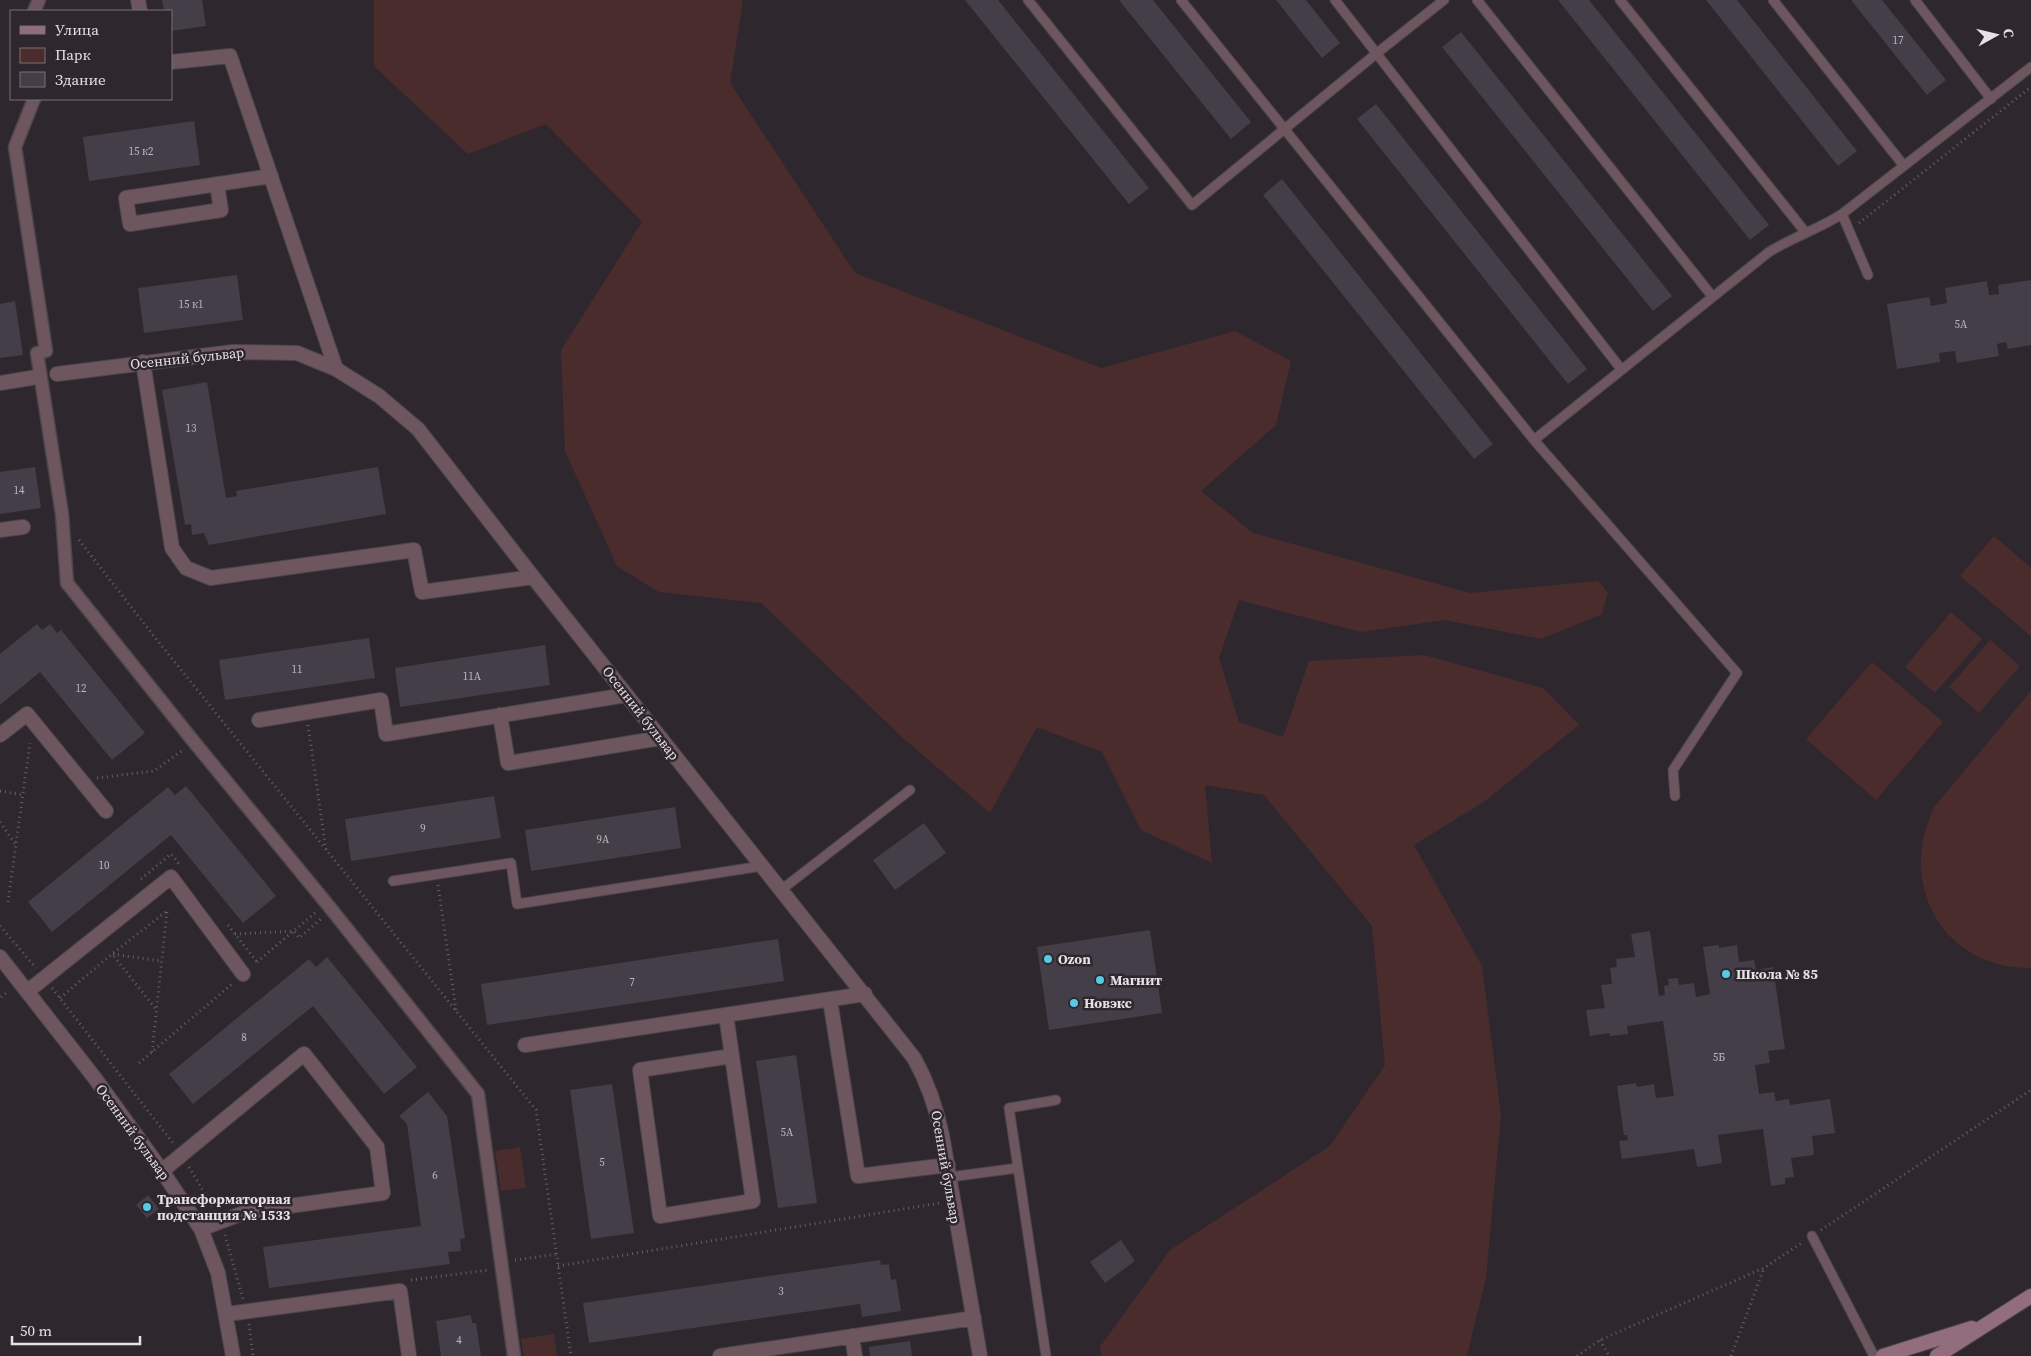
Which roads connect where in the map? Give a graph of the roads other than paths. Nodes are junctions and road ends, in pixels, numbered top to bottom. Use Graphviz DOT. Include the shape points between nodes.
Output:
graph roads {
  1 [pos="1028,0"];
  2 [pos="1182,0"];
  3 [pos="1335,0"];
  4 [pos="1444,0"];
  5 [pos="1477,0"];
  6 [pos="1620,0"];
  7 [pos="1773,0"];
  8 [pos="1915,0"];
  9 [pos="1377,53"];
  10 [pos="172,62"];
  11 [pos="2031,67"];
  12 [pos="1991,99"];
  13 [pos="34,100"];
  14 [pos="1284,128"];
  15 [pos="1904,166"];
  16 [pos="271,176"];
  17 [pos="217,184"];
  18 [pos="1842,214"];
  19 [pos="1806,233"];
  20 [pos="1868,275"];
  21 [pos="1712,296"];
  22 [pos="143,362"];
  23 [pos="336,368"];
  24 [pos="1621,369"];
  25 [pos="56,374"];
  26 [pos="37,377"];
  27 [pos="0,383"];
  28 [pos="1534,440"];
  29 [pos="23,527"];
  30 [pos="0,530"];
  31 [pos="533,577"];
  32 [pos="626,695"];
  33 [pos="500,715"];
  34 [pos="258,720"];
  35 [pos="0,735"];
  36 [pos="661,738"];
  37 [pos="910,790"];
  38 [pos="1675,796"];
  39 [pos="106,810"];
  40 [pos="762,866"];
  41 [pos="393,881"];
  42 [pos="781,890"];
  43 [pos="0,957"];
  44 [pos="244,974"];
  45 [pos="28,991"];
  46 [pos="865,994"];
  47 [pos="830,1000"];
  48 [pos="726,1015"];
  49 [pos="525,1045"];
  50 [pos="732,1056"];
  51 [pos="1056,1100"];
  52 [pos="1018,1168"];
  53 [pos="162,1171"];
  54 [pos="949,1171"];
  55 [pos="201,1229"];
  56 [pos="1812,1236"];
  57 [pos="2031,1296"];
  58 [pos="227,1314"];
  59 [pos="974,1318"];
  60 [pos="1989,1323"];
  61 [pos="852,1336"];
  62 [pos="233,1356"];
  63 [pos="409,1356"];
  64 [pos="514,1356"];
  65 [pos="720,1356"];
  66 [pos="855,1356"];
  67 [pos="980,1356"];
  68 [pos="1046,1356"];
  69 [pos="1874,1356"];
  70 [pos="1883,1356"];
  71 [pos="1937,1356"];
  1 -- 14 [label="lane" via="1192,205"];
  2 -- 14 [label="lane"];
  3 -- 9 [label="lane"];
  4 -- 9 [label="lane"];
  5 -- 21 [label="lane"];
  6 -- 19 [label="lane"];
  7 -- 15 [label="lane"];
  8 -- 12 [label="lane"];
  9 -- 14 [label="lane"];
  9 -- 24 [label="lane"];
  10 -- 16 [label="street" via="230,56"];
  11 -- 12 [label="lane"];
  12 -- 15 [label="lane"];
  13 -- 64 [label="street" via="15,147 46,352 37,353 62,514 67,583 478,1094"];
  14 -- 28 [label="lane"];
  15 -- 18 [label="lane"];
  16 -- 17 [label="street"];
  16 -- 23 [label="street"];
  17 -- 17 [label="street" via="126,198 130,224 221,210"];
  18 -- 19 [label="lane"];
  18 -- 20 [label="lane"];
  19 -- 21 [label="lane" via="1770,252"];
  21 -- 24 [label="lane"];
  22 -- 23 [label="street, Осенний бульвар" via="234,352 297,353"];
  22 -- 25 [label="street, Осенний бульвар"];
  22 -- 31 [label="street" via="172,548 186,568 211,578 414,550 422,592"];
  23 -- 31 [label="street, Осенний бульвар" via="379,396 418,429"];
  24 -- 28 [label="lane"];
  26 -- 27 [label="street"];
  28 -- 38 [label="lane" via="1737,673 1673,770"];
  29 -- 30 [label="street"];
  31 -- 32 [label="street, Осенний бульвар"];
  32 -- 33 [label="street"];
  32 -- 36 [label="street, Осенний бульвар"];
  33 -- 34 [label="street" via="386,734 381,700"];
  33 -- 36 [label="street" via="508,763"];
  35 -- 39 [label="street" via="27,714"];
  36 -- 40 [label="street, Осенний бульвар"];
  37 -- 42 [label="lane"];
  40 -- 41 [label="lane" via="517,904 511,863"];
  40 -- 42 [label="street, Осенний бульвар"];
  42 -- 46 [label="street, Осенний бульвар"];
  43 -- 45 [label="street, Осенний бульвар"];
  44 -- 45 [label="street" via="171,877"];
  45 -- 53 [label="street, Осенний бульвар"];
  46 -- 47 [label="street"];
  46 -- 54 [label="street, Осенний бульвар" via="914,1058 926,1080 936,1107"];
  47 -- 48 [label="street"];
  47 -- 54 [label="street" via="858,1176"];
  48 -- 49 [label="street"];
  48 -- 50 [label="street"];
  50 -- 50 [label="street" via="753,1201 660,1216 640,1070"];
  51 -- 52 [label="lane" via="1009,1108"];
  52 -- 54 [label="lane"];
  52 -- 68 [label="lane"];
  53 -- 55 [label="street, Осенний бульвар"];
  53 -- 55 [label="street" via="304,1054 377,1147 383,1192 246,1212"];
  54 -- 59 [label="street, Осенний бульвар"];
  55 -- 58 [label="street, Осенний бульвар" via="218,1273"];
  56 -- 69 [label="lane"];
  57 -- 60 [label="main road"];
  58 -- 62 [label="street, Осенний бульвар"];
  58 -- 63 [label="street" via="400,1291"];
  59 -- 61 [label="street"];
  59 -- 67 [label="street, Осенний бульвар"];
  60 -- 70 [label="main road"];
  60 -- 71 [label="main road"];
  61 -- 65 [label="street"];
  61 -- 66 [label="street"];
}
